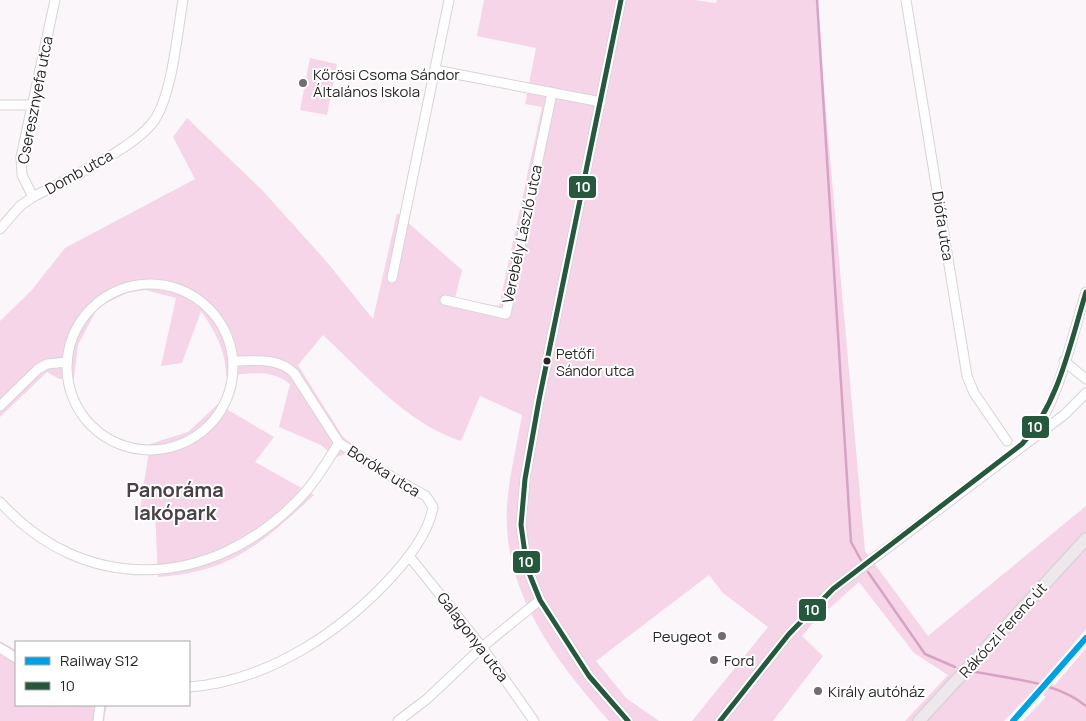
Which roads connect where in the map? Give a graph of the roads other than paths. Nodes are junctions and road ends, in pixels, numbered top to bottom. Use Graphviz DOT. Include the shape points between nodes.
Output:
graph roads {
  1 [pos="55,0"];
  2 [pos="183,0"];
  3 [pos="449,0"];
  4 [pos="621,0"];
  5 [pos="906,0"];
  6 [pos="435,70"];
  7 [pos="552,93"];
  8 [pos="601,102"];
  9 [pos="0,105"];
  10 [pos="31,105"];
  11 [pos="33,197"];
  12 [pos="0,229"];
  13 [pos="392,278"];
  14 [pos="1086,292"];
  15 [pos="446,300"];
  16 [pos="234,361"];
  17 [pos="1064,361"];
  18 [pos="67,362"];
  19 [pos="1086,379"];
  20 [pos="1086,393"];
  21 [pos="0,406"];
  22 [pos="1007,440"];
  23 [pos="339,443"];
  24 [pos="1022,444"];
  25 [pos="0,502"];
  26 [pos="1086,539"];
  27 [pos="409,556"];
  28 [pos="540,600"];
  29 [pos="482,647"];
  30 [pos="0,648"];
  31 [pos="15,657"];
  32 [pos="190,687"];
  33 [pos="100,706"];
  34 [pos="98,721"];
  35 [pos="398,721"];
  36 [pos="534,721"];
  37 [pos="628,721"];
  38 [pos="720,721"];
  39 [pos="919,721"];
  1 -- 10 [label="street, Cseresznyefa utca"];
  2 -- 11 [label="street, Domb utca" via="167,89 158,115 138,139"];
  3 -- 6 [label="street"];
  4 -- 8 [label="street"];
  5 -- 22 [label="street, Diófa utca" via="967,376 983,408"];
  6 -- 7 [label="street"];
  6 -- 13 [label="street"];
  7 -- 8 [label="street"];
  7 -- 15 [label="street, Verebély László utca" via="506,314"];
  8 -- 28 [label="street" via="539,400 523,497 523,552"];
  9 -- 10 [label="street"];
  10 -- 11 [label="street, Cseresznyefa utca" via="21,166 25,184"];
  11 -- 12 [label="street, Domb utca" via="20,206"];
  14 -- 17 [label="street"];
  16 -- 18 [label="street" via="225,330 207,306 180,289 150,284 121,289 92,308 76,330"];
  16 -- 18 [label="street" via="230,394 208,428 180,445 148,451 116,443 87,422 70,391"];
  16 -- 23 [label="street, Boróka utca" via="271,361 288,367"];
  17 -- 19 [label="street"];
  17 -- 24 [label="street" via="1047,411"];
  18 -- 21 [label="street" via="47,364 38,369"];
  20 -- 24 [label="street" via="1064,415"];
  23 -- 25 [label="street" via="311,486 271,526 227,553 181,568 143,571 86,560 40,538"];
  23 -- 27 [label="street, Boróka utca" via="426,496 430,502 432,514"];
  24 -- 38 [label="street" via="833,589 789,634"];
  26 -- 39 [label="main road, Rákóczi Ferenc út"];
  27 -- 29 [label="street, Galagonya utca"];
  27 -- 32 [label="street, Boróka utca" via="365,605 306,648 238,677"];
  28 -- 29 [label="street"];
  28 -- 37 [label="street" via="589,676"];
  29 -- 35 [label="street" via="449,680"];
  29 -- 36 [label="street, Galagonya utca"];
  30 -- 31 [label="street"];
  33 -- 34 [label="street"];
}
